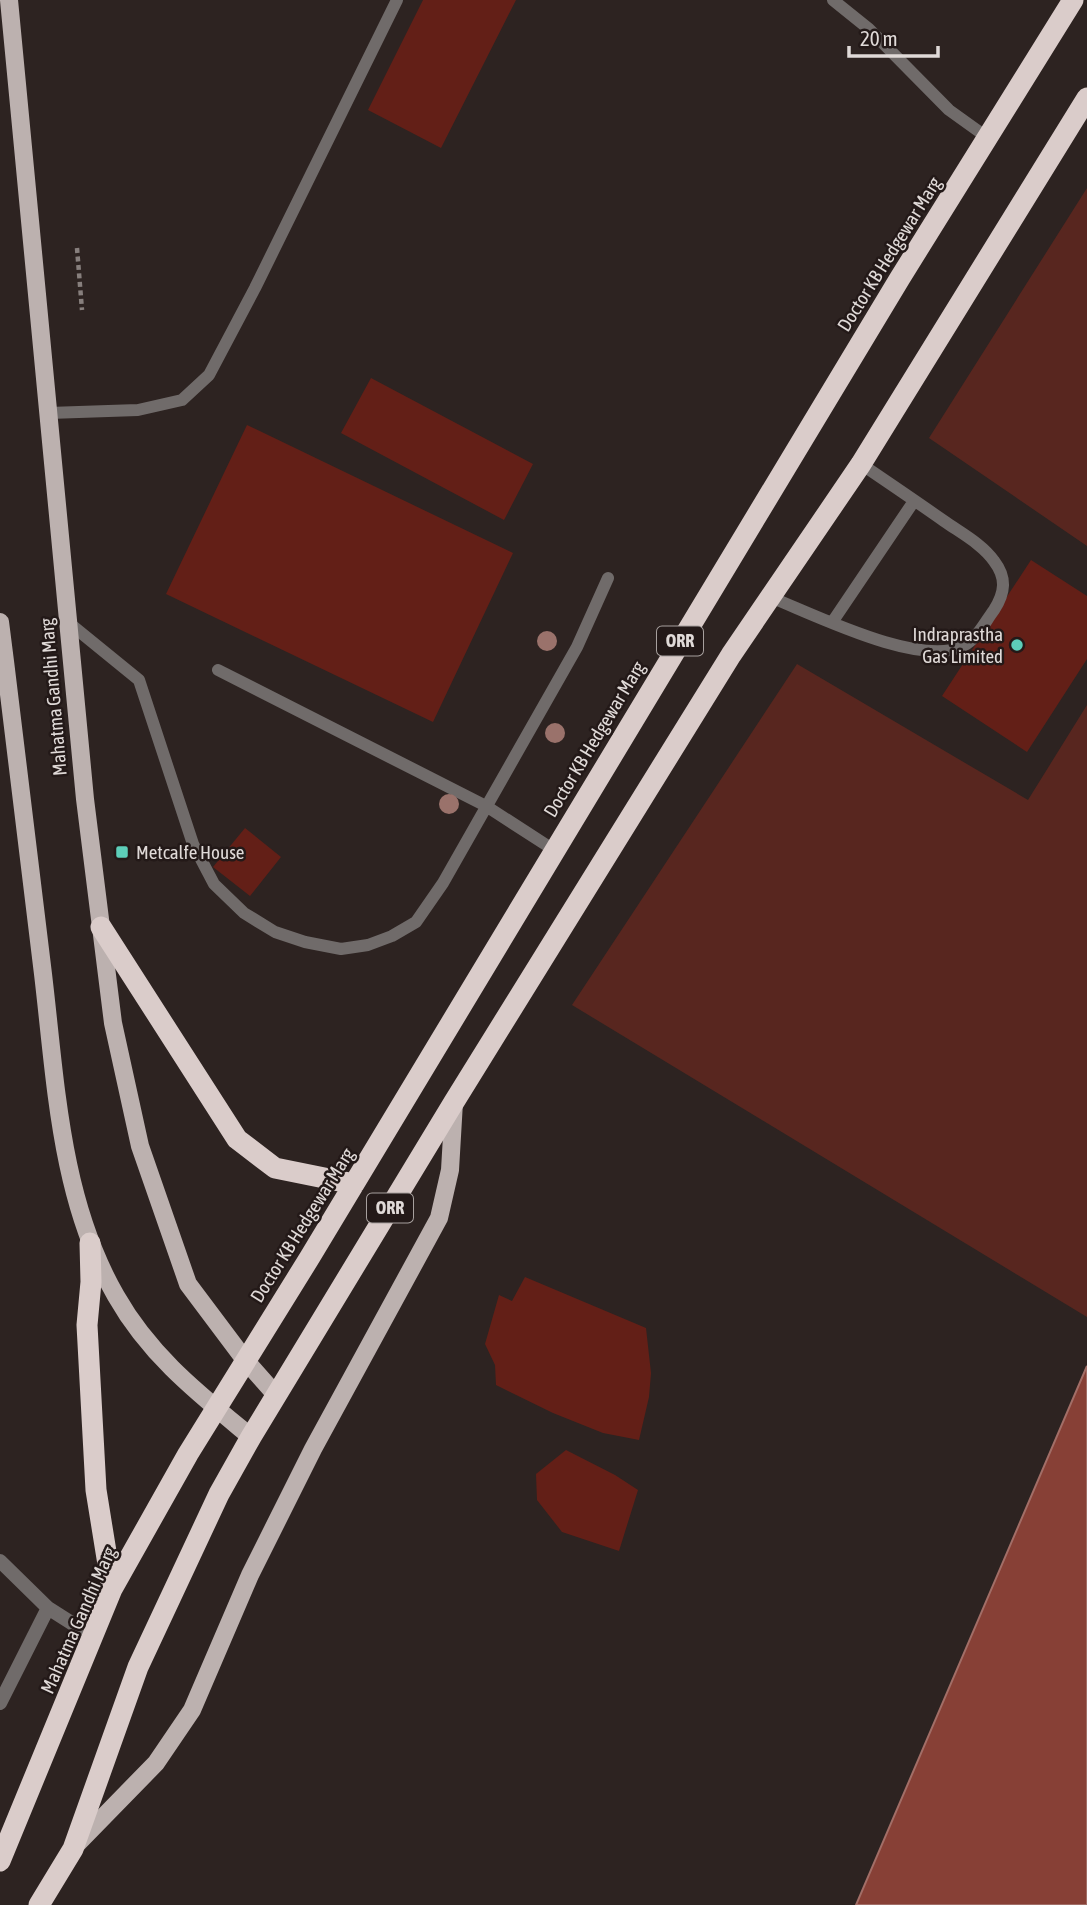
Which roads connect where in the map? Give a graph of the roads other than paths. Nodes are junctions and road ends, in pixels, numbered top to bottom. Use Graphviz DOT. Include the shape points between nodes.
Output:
graph roads {
  1 [pos="9,0"];
  2 [pos="397,0"];
  3 [pos="833,0"];
  4 [pos="1073,0"];
  5 [pos="1087,98"];
  6 [pos="988,138"];
  7 [pos="49,413"];
  8 [pos="861,464"];
  9 [pos="914,500"];
  10 [pos="608,578"];
  11 [pos="771,597"];
  12 [pos="833,621"];
  13 [pos="0,622"];
  14 [pos="69,622"];
  15 [pos="218,670"];
  16 [pos="486,806"];
  17 [pos="554,850"];
  18 [pos="101,927"];
  19 [pos="454,1102"];
  20 [pos="354,1185"];
  21 [pos="90,1243"];
  22 [pos="245,1360"];
  23 [pos="276,1395"];
  24 [pos="215,1407"];
  25 [pos="251,1437"];
  26 [pos="0,1562"];
  27 [pos="112,1589"];
  28 [pos="48,1608"];
  29 [pos="92,1636"];
  30 [pos="0,1703"];
  31 [pos="73,1849"];
  32 [pos="0,1861"];
  33 [pos="44,1903"];
  1 -- 7 [label="main road, Mahatma Gandhi Marg"];
  2 -- 7 [label="lane" via="209,375 182,400 138,410"];
  3 -- 6 [label="lane" via="869,29 949,110"];
  4 -- 6 [label="highway, Doctor KB Hedgewar Marg / ORR"];
  5 -- 8 [label="highway, ORR"];
  6 -- 17 [label="highway, Doctor KB Hedgewar Marg / ORR"];
  7 -- 14 [label="main road, Mahatma Gandhi Marg"];
  8 -- 9 [label="lane"];
  8 -- 11 [label="highway, ORR"];
  9 -- 12 [label="lane"];
  9 -- 12 [label="lane" via="985,551 1002,573 1004,588 998,603 975,637 962,647 925,650 881,642"];
  10 -- 16 [label="lane" via="577,647"];
  11 -- 12 [label="lane"];
  11 -- 19 [label="highway, ORR" via="730,655"];
  13 -- 21 [label="main road" via="65,1156"];
  14 -- 16 [label="lane" via="139,680 193,844 214,884 244,913 275,932 341,948 392,936 416,922"];
  14 -- 18 [label="main road, Mahatma Gandhi Marg"];
  15 -- 16 [label="lane"];
  16 -- 17 [label="lane"];
  17 -- 20 [label="highway, Doctor KB Hedgewar Marg / ORR"];
  18 -- 20 [label="highway" via="237,1139 275,1168"];
  18 -- 22 [label="main road, Mahatma Gandhi Marg" via="113,1023 140,1146 188,1284"];
  19 -- 23 [label="highway, ORR"];
  19 -- 31 [label="main road" via="450,1170 439,1218 261,1552 192,1710 156,1762"];
  20 -- 22 [label="highway, Doctor KB Hedgewar Marg / ORR"];
  21 -- 24 [label="main road" via="117,1297 148,1342 180,1378"];
  21 -- 27 [label="highway" via="87,1325 96,1490"];
  22 -- 23 [label="main road, Mahatma Gandhi Marg"];
  22 -- 24 [label="highway, Mahatma Gandhi Marg"];
  23 -- 25 [label="highway, ORR"];
  24 -- 25 [label="main road"];
  24 -- 27 [label="highway, Mahatma Gandhi Marg"];
  25 -- 31 [label="highway" via="219,1494 138,1667"];
  26 -- 28 [label="street"];
  27 -- 29 [label="highway, Mahatma Gandhi Marg"];
  28 -- 29 [label="street"];
  28 -- 30 [label="street"];
  29 -- 32 [label="highway, Mahatma Gandhi Marg"];
  31 -- 33 [label="highway"];
}
